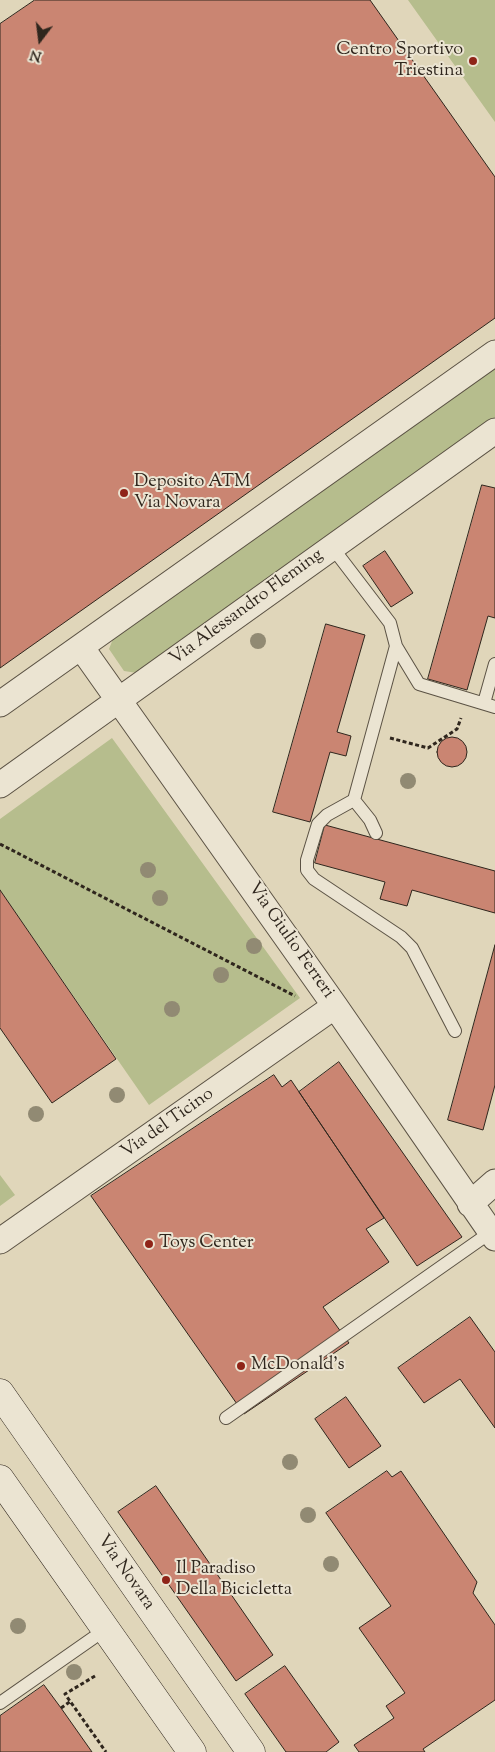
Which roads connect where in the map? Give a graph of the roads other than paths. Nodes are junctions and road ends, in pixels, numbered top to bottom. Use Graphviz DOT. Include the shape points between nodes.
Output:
graph roads {
  1 [pos="495,353"];
  2 [pos="495,431"];
  3 [pos="332,547"];
  4 [pos="396,646"];
  5 [pos="81,647"];
  6 [pos="495,664"];
  7 [pos="119,699"];
  8 [pos="0,704"];
  9 [pos="489,705"];
  10 [pos="0,784"];
  11 [pos="354,800"];
  12 [pos="376,833"];
  13 [pos="335,1006"];
  14 [pos="455,1031"];
  15 [pos="495,1182"];
  16 [pos="470,1204"];
  17 [pos="493,1235"];
  18 [pos="0,1241"];
  19 [pos="0,1393"];
  20 [pos="226,1418"];
  21 [pos="2,1486"];
  22 [pos="106,1629"];
  23 [pos="0,1703"];
  24 [pos="192,1752"];
  25 [pos="251,1752"];
  1 -- 5 [label="street"];
  2 -- 3 [label="street, Via Alessandro Fleming"];
  3 -- 4 [label="lane" via="390,622"];
  3 -- 7 [label="street, Via Alessandro Fleming"];
  4 -- 9 [label="lane" via="418,684"];
  4 -- 11 [label="lane"];
  5 -- 7 [label="street, Via Giulio Ferreri"];
  5 -- 8 [label="street"];
  6 -- 9 [label="lane"];
  7 -- 10 [label="street, Via Alessandro Fleming"];
  7 -- 13 [label="street, Via Giulio Ferreri"];
  11 -- 12 [label="lane"];
  11 -- 14 [label="lane" via="318,824 307,870 314,879 402,937 412,948"];
  13 -- 16 [label="street, Via Giulio Ferreri"];
  13 -- 18 [label="street, Via del Ticino"];
  15 -- 16 [label="street"];
  16 -- 17 [label="street, Via Giulio Ferreri"];
  17 -- 20 [label="lane"];
  19 -- 25 [label="street, Via Novara"];
  21 -- 22 [label="street"];
  22 -- 23 [label="lane"];
  22 -- 24 [label="street"];
}
